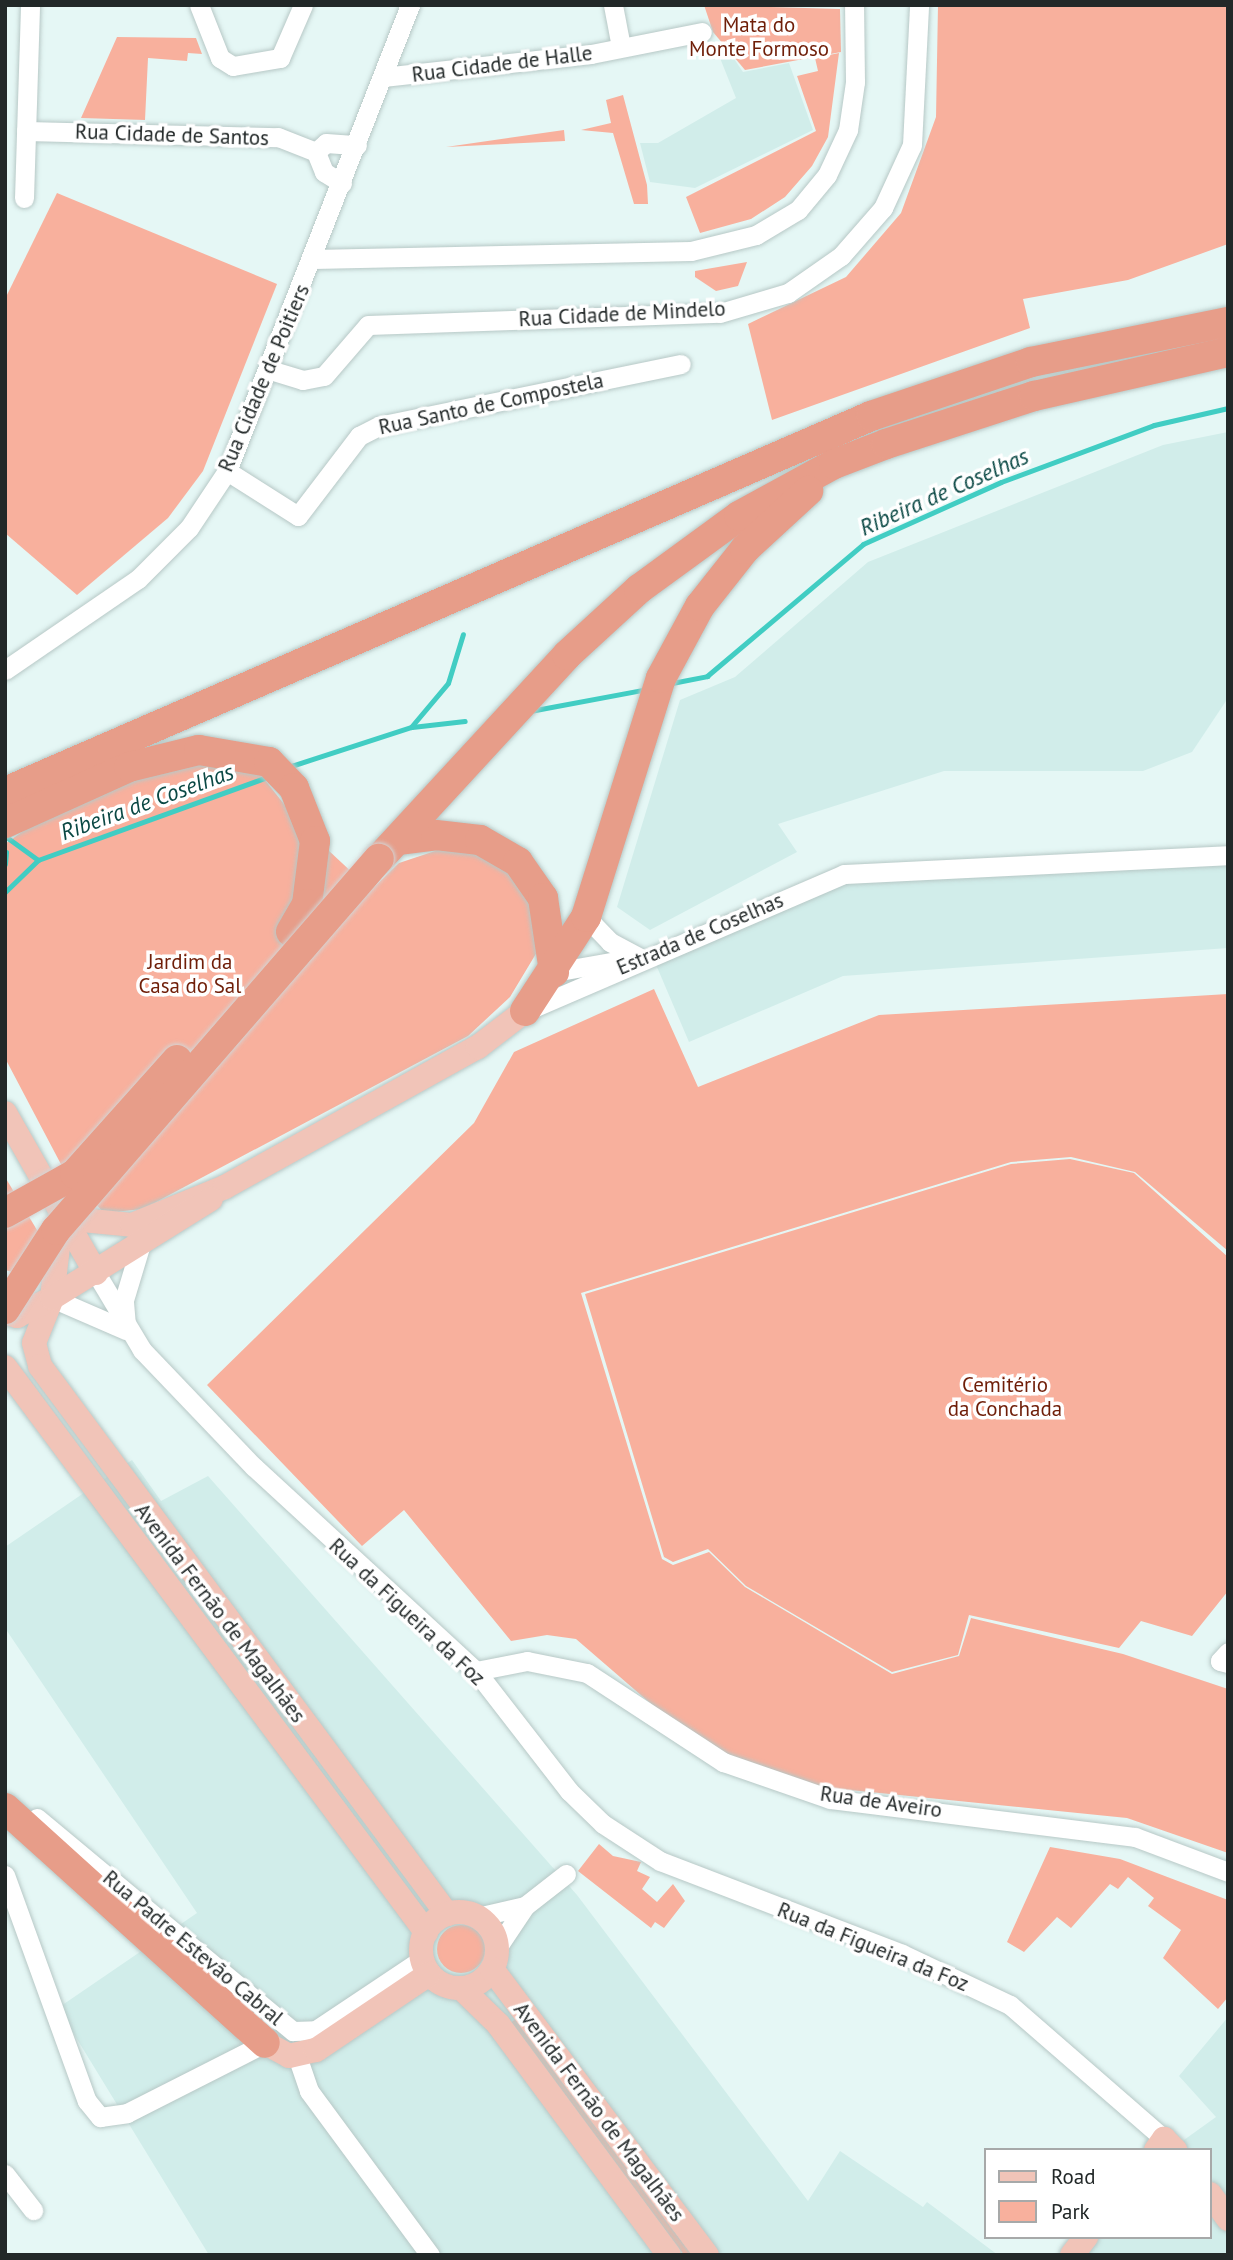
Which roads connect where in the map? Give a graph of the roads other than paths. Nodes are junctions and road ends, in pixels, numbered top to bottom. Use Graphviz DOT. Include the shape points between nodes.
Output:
graph roads {
  1 [pos="30,5"];
  2 [pos="198,5"];
  3 [pos="303,5"];
  4 [pos="410,5"];
  5 [pos="613,5"];
  6 [pos="854,5"];
  7 [pos="919,5"];
  8 [pos="702,32"];
  9 [pos="621,47"];
  10 [pos="383,77"];
  11 [pos="26,131"];
  12 [pos="357,145"];
  13 [pos="316,152"];
  14 [pos="342,183"];
  15 [pos="24,198"];
  16 [pos="313,259"];
  17 [pos="1228,322"];
  18 [pos="1228,352"];
  19 [pos="681,364"];
  20 [pos="270,370"];
  21 [pos="872,416"];
  22 [pos="886,444"];
  23 [pos="228,471"];
  24 [pos="5,670"];
  25 [pos="5,792"];
  26 [pos="5,824"];
  27 [pos="381,849"];
  28 [pos="1228,855"];
  29 [pos="586,917"];
  30 [pos="291,932"];
  31 [pos="641,958"];
  32 [pos="554,972"];
  33 [pos="526,1011"];
  34 [pos="5,1114"];
  35 [pos="225,1187"];
  36 [pos="5,1213"];
  37 [pos="61,1218"];
  38 [pos="140,1247"];
  39 [pos="96,1273"];
  40 [pos="5,1294"];
  41 [pos="52,1298"];
  42 [pos="5,1311"];
  43 [pos="126,1330"];
  44 [pos="5,1367"];
  45 [pos="1228,1652"];
  46 [pos="1228,1663"];
  47 [pos="476,1671"];
  48 [pos="9,1802"];
  49 [pos="1228,1872"];
  50 [pos="566,1874"];
  51 [pos="5,1875"];
  52 [pos="526,1906"];
  53 [pos="447,1914"];
  54 [pos="477,1917"];
  55 [pos="426,1932"];
  56 [pos="495,1958"];
  57 [pos="425,1966"];
  58 [pos="461,1988"];
  59 [pos="265,2043"];
  60 [pos="298,2056"];
  61 [pos="1165,2146"];
  62 [pos="5,2174"];
  63 [pos="1212,2197"];
  64 [pos="33,2210"];
  65 [pos="1228,2219"];
  66 [pos="1084,2239"];
  67 [pos="430,2255"];
  68 [pos="669,2255"];
  69 [pos="707,2255"];
  70 [pos="1072,2255"];
  1 -- 11 [label="street"];
  2 -- 3 [label="street" via="220,58 233,66 260,66 280,58"];
  4 -- 10 [label="street, Rua Cidade de Poitiers"];
  5 -- 9 [label="street, Rua Cidade de Halle"];
  6 -- 16 [label="street" via="855,82 848,130 827,175 798,210 756,235 691,251"];
  7 -- 20 [label="street, Rua Cidade de Mindelo" via="912,145 883,208 841,256 788,293 720,313 368,325 324,376 303,380"];
  8 -- 9 [label="street, Rua Cidade de Halle"];
  9 -- 10 [label="street, Rua Cidade de Halle" via="445,74"];
  10 -- 12 [label="street, Rua Cidade de Poitiers"];
  11 -- 13 [label="street, Rua Cidade de Santos" via="278,137"];
  11 -- 15 [label="street"];
  12 -- 13 [label="street" via="326,144"];
  12 -- 14 [label="street, Rua Cidade de Poitiers"];
  13 -- 14 [label="street" via="324,172"];
  14 -- 16 [label="street, Rua Cidade de Poitiers"];
  16 -- 20 [label="street, Rua Cidade de Poitiers"];
  17 -- 21 [label="highway" via="1031,362"];
  18 -- 22 [label="highway" via="1034,396"];
  19 -- 23 [label="street, Rua Santo de Compostela" via="379,426 359,436 298,516"];
  20 -- 23 [label="street, Rua Cidade de Poitiers"];
  21 -- 25 [label="highway"];
  21 -- 27 [label="highway" via="727,500 632,570 554,643"];
  22 -- 27 [label="highway" via="739,516 639,589 567,655"];
  22 -- 29 [label="highway" via="805,493 745,549 700,606 661,678"];
  23 -- 24 [label="street, Rua Cidade de Poitiers" via="189,528 138,579"];
  26 -- 30 [label="highway" via="129,767 199,750 268,762 307,811 315,873"];
  27 -- 30 [label="highway"];
  27 -- 32 [label="highway" via="436,835 480,840 518,862 543,898"];
  27 -- 42 [label="highway, bridge" via="56,1230"];
  28 -- 31 [label="street, Estrada de Coselhas" via="844,874"];
  29 -- 31 [label="street" via="610,942"];
  29 -- 32 [label="highway"];
  30 -- 36 [label="highway, bridge" via="75,1174"];
  31 -- 32 [label="street"];
  31 -- 33 [label="street, Estrada de Coselhas"];
  32 -- 33 [label="highway"];
  33 -- 35 [label="main road, Estrada de Coselhas" via="478,1047"];
  34 -- 37 [label="main road, Rua da Figueira da Foz"];
  35 -- 37 [label="main road" via="132,1225"];
  35 -- 38 [label="main road"];
  37 -- 39 [label="main road, Rua da Figueira da Foz"];
  37 -- 41 [label="main road, Avenida Fernão de Magalhães"];
  38 -- 39 [label="main road"];
  38 -- 43 [label="street" via="124,1300"];
  39 -- 41 [label="main road"];
  39 -- 43 [label="street, Rua da Figueira da Foz"];
  40 -- 41 [label="main road" via="22,1302"];
  41 -- 42 [label="main road" via="17,1316"];
  41 -- 43 [label="street"];
  41 -- 53 [label="main road, Avenida Fernão de Magalhães" via="34,1343 40,1367"];
  43 -- 47 [label="street, Rua da Figueira da Foz" via="254,1467"];
  44 -- 55 [label="main road, Avenida Fernão de Magalhães"];
  45 -- 46 [label="street" via="1220,1661"];
  47 -- 49 [label="street, Rua de Aveiro" via="527,1661 587,1673 723,1762 830,1799 1135,1837"];
  47 -- 61 [label="street, Rua da Figueira da Foz" via="569,1791 648,1856 902,1954 1010,2005"];
  48 -- 57 [label="street, Rua Padre Estevão Cabral" via="293,2031 316,2031"];
  48 -- 59 [label="highway" via="160,1951"];
  50 -- 52 [label="street"];
  51 -- 59 [label="street, Rua Padre Estevão Cabral" via="86,2101 100,2118 127,2113"];
  52 -- 54 [label="street"];
  52 -- 56 [label="street"];
  53 -- 54 [label="main road"];
  53 -- 55 [label="main road"];
  54 -- 56 [label="main road"];
  55 -- 57 [label="main road"];
  56 -- 58 [label="main road"];
  56 -- 69 [label="main road, Avenida Fernão de Magalhães"];
  57 -- 58 [label="main road"];
  57 -- 60 [label="main road" via="316,2050"];
  58 -- 68 [label="main road, Avenida Fernão de Magalhães" via="498,2024"];
  59 -- 60 [label="main road, Rua Padre Estevão Cabral"];
  60 -- 67 [label="street" via="309,2091"];
  62 -- 64 [label="street"];
  63 -- 65 [label="main road"];
  66 -- 70 [label="main road"];
}
